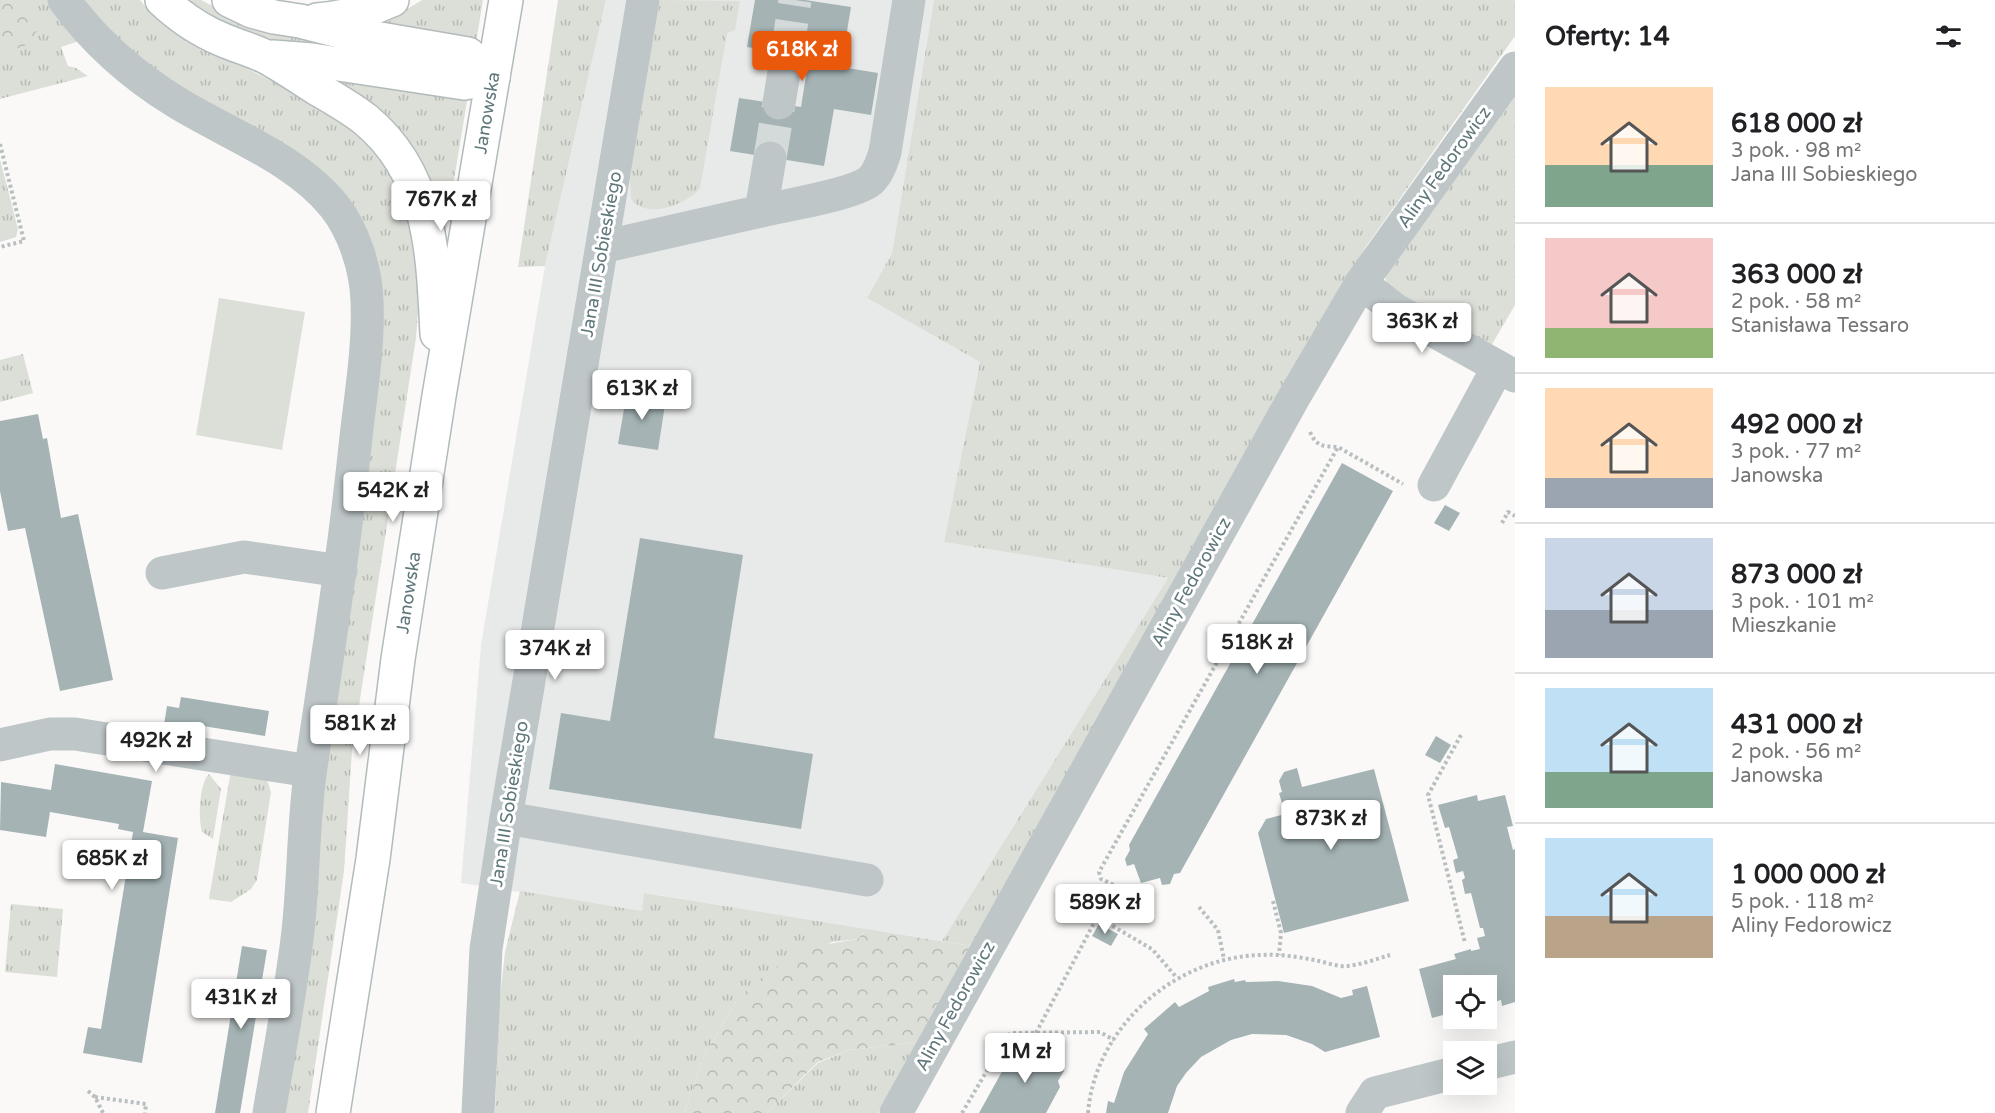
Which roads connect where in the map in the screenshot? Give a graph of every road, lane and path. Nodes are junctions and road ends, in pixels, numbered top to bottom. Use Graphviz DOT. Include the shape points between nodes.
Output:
graph roads {
  1 [pos="64,0"];
  2 [pos="162,0"];
  3 [pos="229,0"];
  4 [pos="392,0"];
  5 [pos="506,0"];
  6 [pos="644,0"];
  7 [pos="909,0"];
  8 [pos="300,21"];
  9 [pos="787,54"];
  10 [pos="265,57"];
  11 [pos="1515,68"];
  12 [pos="493,77"];
  13 [pos="778,103"];
  14 [pos="0,144"];
  15 [pos="770,158"];
  16 [pos="761,211"];
  17 [pos="0,247"];
  18 [pos="602,247"];
  19 [pos="1361,283"];
  20 [pos="1506,371"];
  21 [pos="439,396"];
  22 [pos="1307,426"];
  23 [pos="1338,447"];
  24 [pos="1420,485"];
  25 [pos="1515,516"];
  26 [pos="1502,523"];
  27 [pos="341,570"];
  28 [pos="162,573"];
  29 [pos="1461,735"];
  30 [pos="0,745"];
  31 [pos="310,771"];
  32 [pos="506,818"];
  33 [pos="867,880"];
  34 [pos="1273,901"];
  35 [pos="1199,907"];
  36 [pos="1097,917"];
  37 [pos="1465,943"];
  38 [pos="1280,955"];
  39 [pos="1390,955"];
  40 [pos="1224,959"];
  41 [pos="1177,978"];
  42 [pos="1036,1033"];
  43 [pos="1114,1040"];
  44 [pos="1515,1057"];
  45 [pos="1497,1061"];
  46 [pos="1443,1075"];
  47 [pos="88,1092"];
  48 [pos="95,1097"];
  49 [pos="103,1113"];
  50 [pos="145,1113"];
  51 [pos="269,1113"];
  52 [pos="333,1113"];
  53 [pos="478,1113"];
  54 [pos="896,1113"];
  55 [pos="962,1113"];
  56 [pos="1088,1113"];
  57 [pos="1362,1113"];
  1 -- 27 [label="street" via="123,64 175,102 285,163 319,190 345,223 360,263 367,298 366,355"];
  2 -- 10 [label="main road" via="212,35"];
  3 -- 8 [label="main road" via="252,11"];
  4 -- 8 [label="main road" via="336,18"];
  5 -- 12 [label="main road, Janowska"];
  6 -- 18 [label="street, Jana III Sobieskiego"];
  7 -- 16 [label="street" via="881,165 870,180 850,190"];
  8 -- 12 [label="main road" via="468,54"];
  9 -- 13 [label="street"];
  10 -- 12 [label="main road" via="312,60 464,83"];
  10 -- 21 [label="main road" via="366,120 407,167 421,201 432,255"];
  11 -- 19 [label="street, Aliny Fedorowicz"];
  12 -- 21 [label="main road, Janowska"];
  14 -- 17 [label="path" via="24,241"];
  15 -- 16 [label="street"];
  16 -- 18 [label="street"];
  18 -- 32 [label="street, Jana III Sobieskiego"];
  19 -- 20 [label="street" via="1396,310"];
  19 -- 54 [label="street, Aliny Fedorowicz"];
  20 -- 24 [label="street"];
  21 -- 52 [label="main road, Janowska"];
  22 -- 23 [label="path" via="1321,446"];
  23 -- 24 [label="path"];
  23 -- 36 [label="path" via="1099,872 1101,879 1114,885"];
  25 -- 26 [label="path" via="1508,512"];
  27 -- 28 [label="street" via="244,557"];
  27 -- 31 [label="street"];
  29 -- 37 [label="path" via="1428,795"];
  30 -- 31 [label="street" via="63,733"];
  31 -- 51 [label="street" via="298,931"];
  32 -- 33 [label="street"];
  32 -- 53 [label="street, Jana III Sobieskiego" via="486,949"];
  34 -- 38 [label="path" via="1281,933"];
  35 -- 40 [label="path" via="1218,930"];
  36 -- 41 [label="path" via="1152,948"];
  36 -- 42 [label="path"];
  38 -- 39 [label="path" via="1345,967"];
  38 -- 40 [label="path"];
  40 -- 41 [label="path"];
  41 -- 43 [label="path" via="1132,1015"];
  42 -- 43 [label="path" via="1100,1032"];
  42 -- 55 [label="path" via="1012,1033 1004,1039"];
  43 -- 56 [label="path" via="1098,1068"];
  44 -- 45 [label="street"];
  46 -- 57 [label="street" via="1375,1093"];
  47 -- 48 [label="path"];
  48 -- 49 [label="path"];
  48 -- 50 [label="path" via="146,1104"];
}
